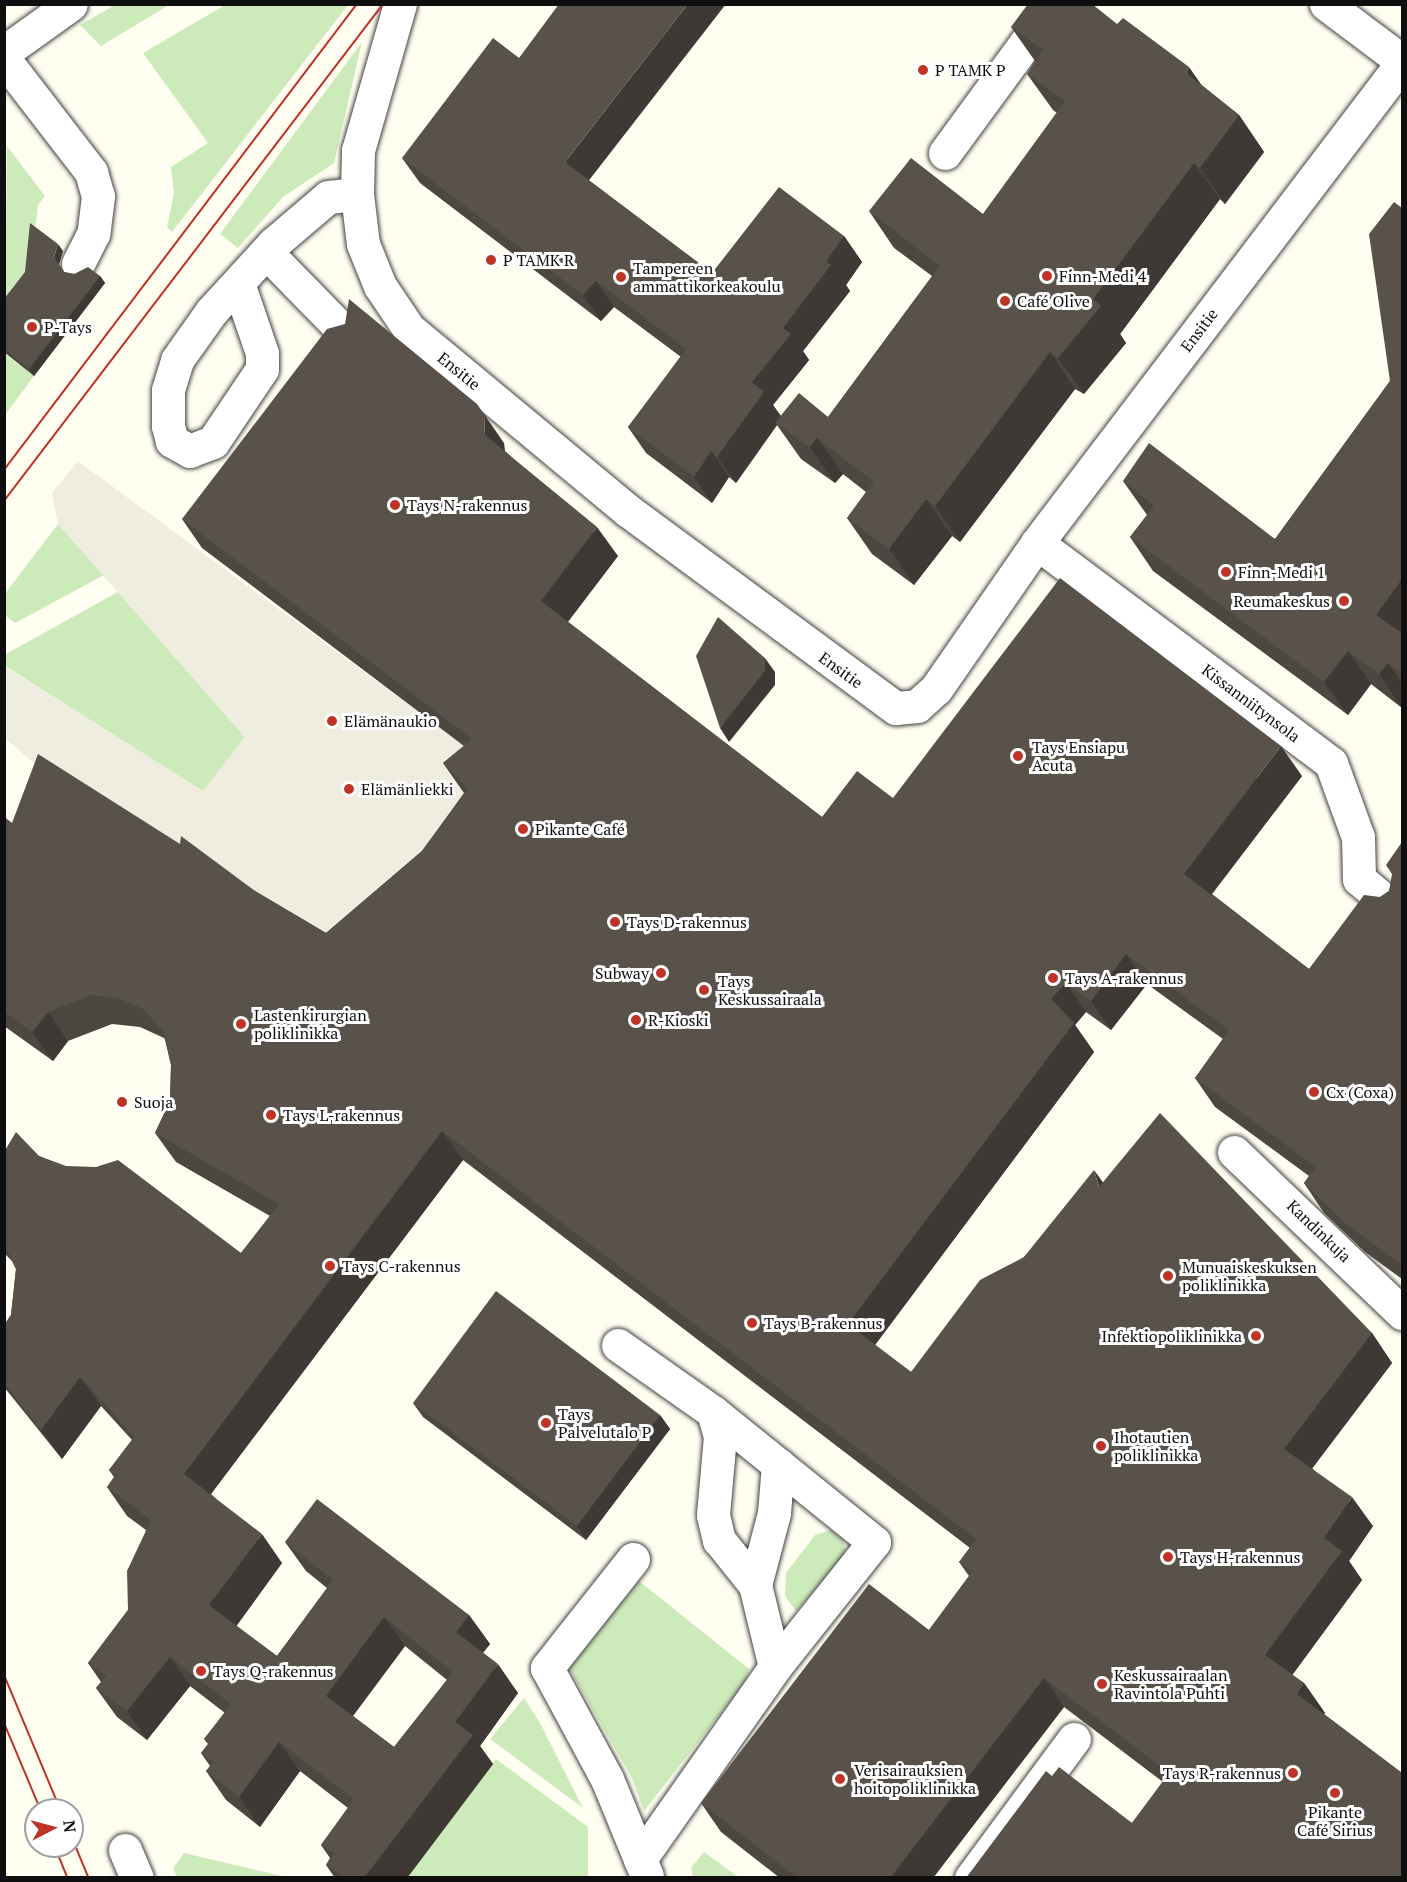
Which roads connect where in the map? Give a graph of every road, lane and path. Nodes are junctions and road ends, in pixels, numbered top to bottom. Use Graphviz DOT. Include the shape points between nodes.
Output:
graph roads {
  1 [pos="71,4"];
  2 [pos="400,4"];
  3 [pos="1053,4"];
  4 [pos="1326,4"];
  5 [pos="4,52"];
  6 [pos="4,59"];
  7 [pos="1402,62"];
  8 [pos="945,153"];
  9 [pos="357,194"];
  10 [pos="266,252"];
  11 [pos="78,263"];
  12 [pos="238,286"];
  13 [pos="352,340"];
  14 [pos="1037,543"];
  15 [pos="1395,909"];
  16 [pos="1234,1152"];
  17 [pos="1402,1313"];
  18 [pos="618,1345"];
  19 [pos="713,1412"];
  20 [pos="778,1464"];
  21 [pos="633,1558"];
  22 [pos="755,1585"];
  23 [pos="774,1667"];
  24 [pos="1074,1739"];
  25 [pos="644,1868"];
  26 [pos="970,1878"];
  1 -- 5 [label="street"];
  2 -- 9 [label="street, Ensitie" via="358,150"];
  3 -- 8 [label="street"];
  4 -- 7 [label="street"];
  6 -- 11 [label="street" via="91,172 98,196 93,234"];
  7 -- 14 [label="street, Ensitie"];
  9 -- 10 [label="street" via="328,197"];
  9 -- 14 [label="street, Ensitie" via="363,244 380,286 409,329 610,497 896,708 917,706 936,689"];
  10 -- 12 [label="street"];
  10 -- 13 [label="street"];
  14 -- 15 [label="street, Kissanniitynsola" via="1330,763 1358,837 1359,879"];
  16 -- 17 [label="street, Kandinkuja"];
  18 -- 19 [label="street"];
  19 -- 20 [label="street"];
  19 -- 22 [label="street" via="720,1436 713,1515 719,1540"];
  20 -- 22 [label="street" via="774,1513"];
  20 -- 23 [label="street" via="874,1542"];
  21 -- 25 [label="street" via="547,1668 607,1779"];
  22 -- 23 [label="street"];
  23 -- 25 [label="street"];
  24 -- 26 [label="street"];
}
